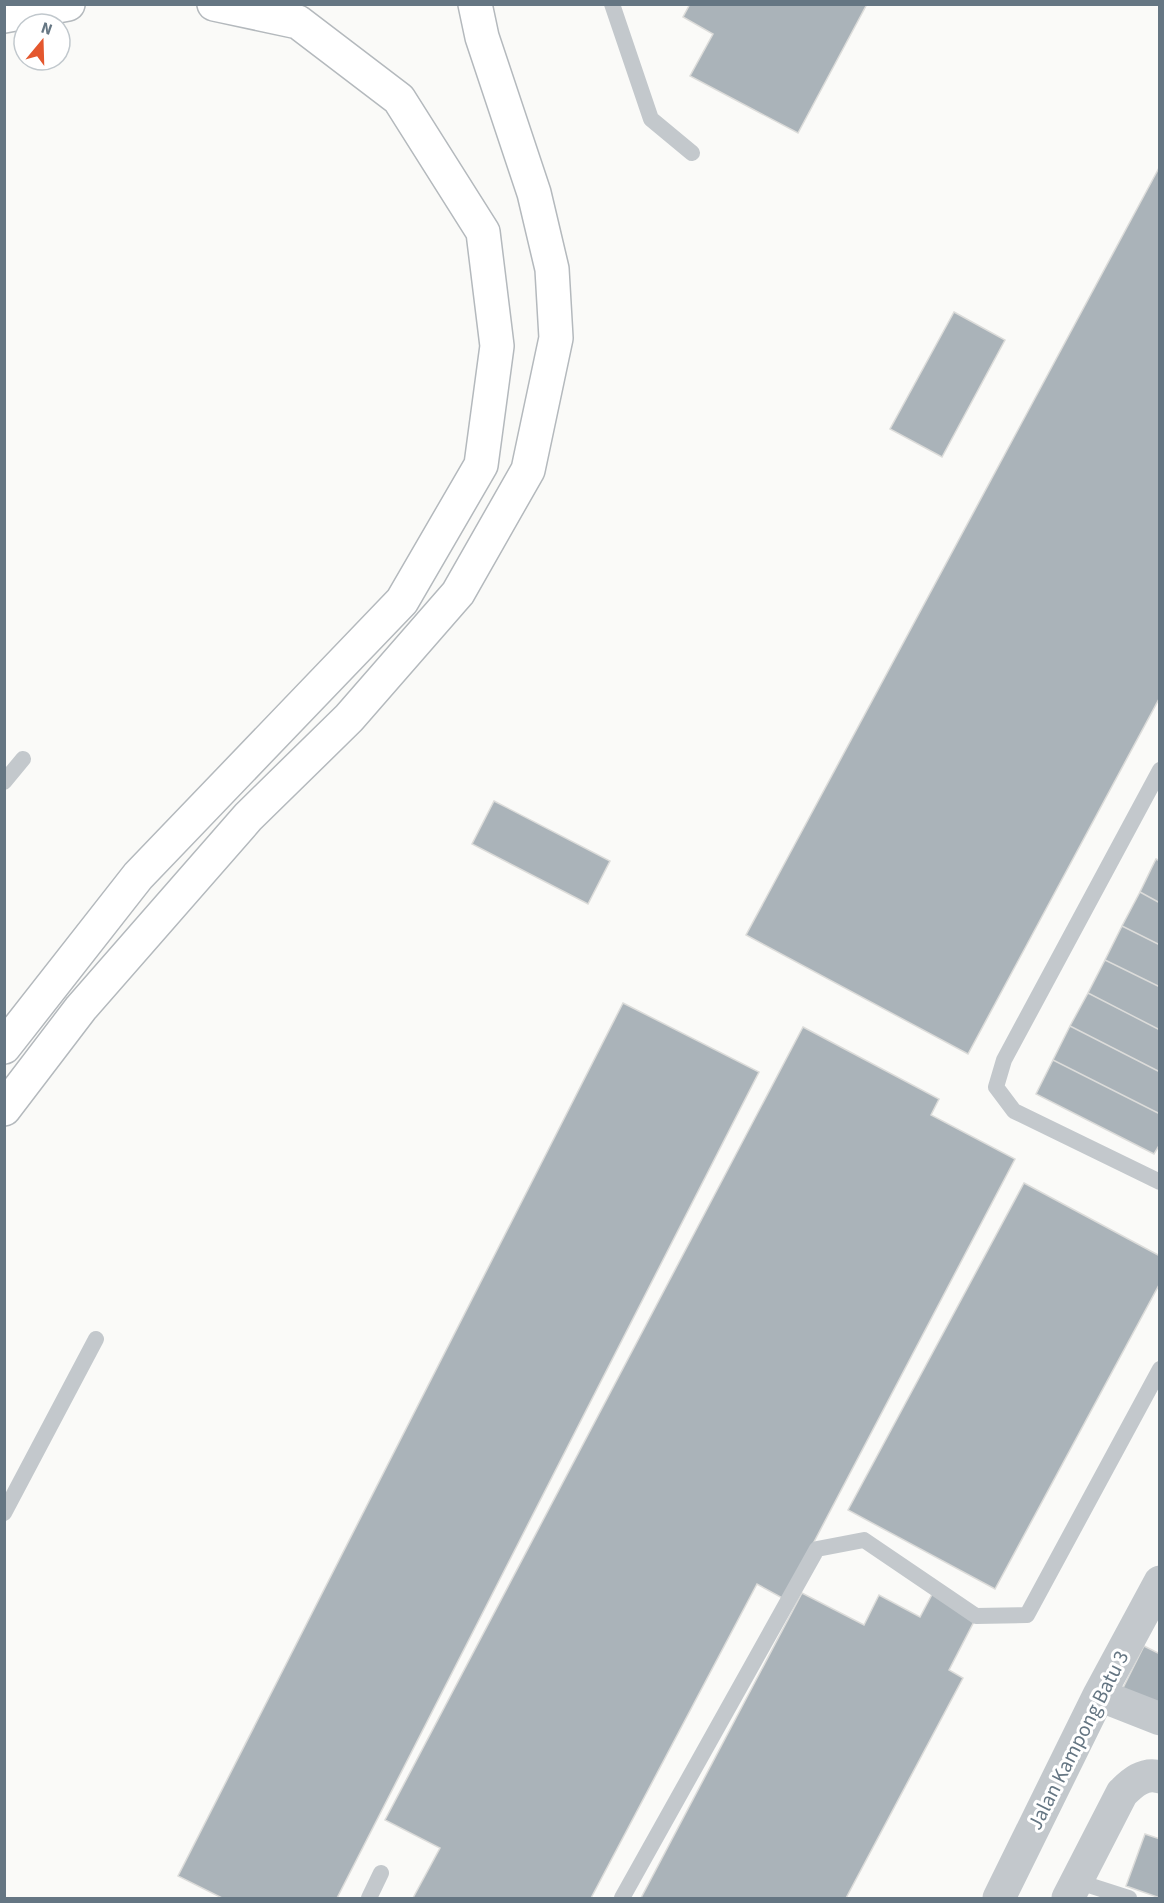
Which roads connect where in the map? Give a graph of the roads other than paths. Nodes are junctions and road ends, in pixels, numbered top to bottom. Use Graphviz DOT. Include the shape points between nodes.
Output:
graph roads {
  1 [pos="68,4"];
  2 [pos="214,4"];
  3 [pos="475,4"];
  4 [pos="612,4"];
  5 [pos="4,16"];
  6 [pos="692,153"];
  7 [pos="23,759"];
  8 [pos="1160,770"];
  9 [pos="4,782"];
  10 [pos="4,1047"];
  11 [pos="4,1109"];
  12 [pos="1160,1182"];
  13 [pos="96,1339"];
  14 [pos="1160,1369"];
  15 [pos="4,1513"];
  16 [pos="1160,1582"];
  17 [pos="1099,1695"];
  18 [pos="1160,1719"];
  19 [pos="1147,1779"];
  20 [pos="381,1873"];
  21 [pos="1072,1890"];
  22 [pos="369,1899"];
  23 [pos="622,1899"];
  24 [pos="999,1899"];
  25 [pos="1129,1899"];
  1 -- 5 [label="highway"];
  2 -- 10 [label="highway" via="298,22 399,99 483,232 497,346 481,465 402,601 138,876"];
  3 -- 11 [label="highway" via="482,37 534,193 552,269 556,338 528,470 458,593 349,718 240,826 81,1008"];
  4 -- 6 [label="lane" via="651,119"];
  7 -- 9 [label="lane"];
  8 -- 12 [label="lane" via="1004,1060 996,1087 1014,1111"];
  13 -- 15 [label="lane"];
  14 -- 23 [label="lane" via="1027,1615 976,1616 864,1540 817,1549"];
  16 -- 17 [label="street, Jalan Kampong Batu 3"];
  17 -- 18 [label="street"];
  17 -- 24 [label="street, Jalan Kampong Batu 3"];
  19 -- 21 [label="street" via="1122,1793"];
  20 -- 22 [label="lane"];
  21 -- 25 [label="lane"];
}
